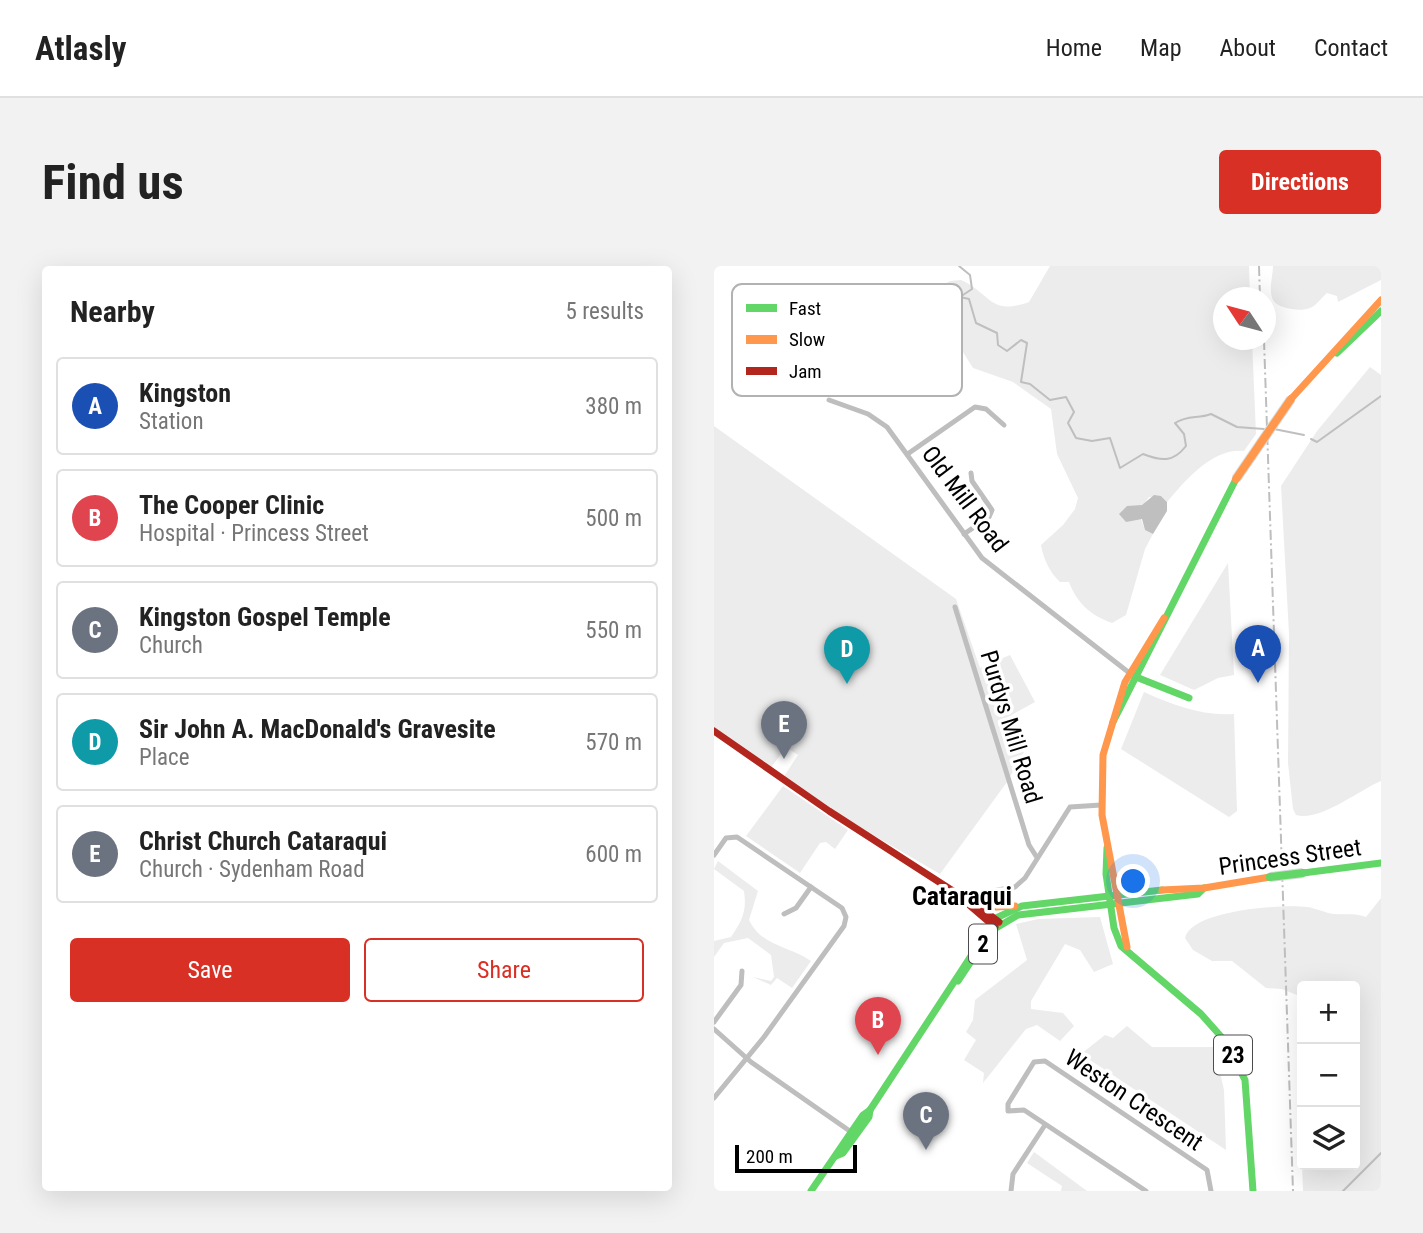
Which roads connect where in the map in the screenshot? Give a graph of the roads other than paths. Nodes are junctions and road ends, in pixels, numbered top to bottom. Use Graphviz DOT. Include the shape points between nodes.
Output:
graph roads {
  1 [pos="1381,300"];
  2 [pos="1381,311"];
  3 [pos="1304,384"];
  4 [pos="829,400"];
  5 [pos="1004,425"];
  6 [pos="909,453"];
  7 [pos="971,473"];
  8 [pos="964,534"];
  9 [pos="956,607"];
  10 [pos="1133,675"];
  11 [pos="1189,698"];
  12 [pos="714,731"];
  13 [pos="1101,805"];
  14 [pos="714,855"];
  15 [pos="1036,856"];
  16 [pos="1381,863"];
  17 [pos="811,887"];
  18 [pos="986,891"];
  19 [pos="960,896"];
  20 [pos="1114,899"];
  21 [pos="974,902"];
  22 [pos="1022,906"];
  23 [pos="784,914"];
  24 [pos="996,923"];
  25 [pos="742,971"];
  26 [pos="714,1022"];
  27 [pos="714,1029"];
  28 [pos="747,1058"];
  29 [pos="714,1098"];
  30 [pos="1045,1125"];
  31 [pos="853,1134"];
  32 [pos="811,1191"];
  33 [pos="1011,1191"];
  34 [pos="1146,1191"];
  35 [pos="1211,1191"];
  36 [pos="1253,1191"];
  1 -- 3 [label="main road"];
  2 -- 3 [label="main road"];
  3 -- 10 [label="main road, bridge" via="1236,479"];
  4 -- 6 [label="street, Old Mill Road" via="876,418"];
  5 -- 6 [label="street" via="986,409 975,407"];
  6 -- 8 [label="street, Old Mill Road"];
  7 -- 8 [label="street" via="992,510"];
  8 -- 10 [label="street, Old Mill Road" via="985,561"];
  9 -- 15 [label="street, Purdys Mill Road"];
  10 -- 11 [label="main road"];
  10 -- 13 [label="main road" via="1114,707"];
  12 -- 19 [label="main road"];
  13 -- 15 [label="street" via="1070,807"];
  13 -- 20 [label="main road"];
  14 -- 17 [label="street" via="726,838 734,835"];
  15 -- 18 [label="street" via="1015,887"];
  16 -- 20 [label="main road, Princess Street / 2, bridge"];
  17 -- 23 [label="street" via="796,908"];
  17 -- 28 [label="street" via="842,908 845,923"];
  19 -- 21 [label="main road"];
  19 -- 24 [label="main road"];
  20 -- 22 [label="main road, Princess Street / 2"];
  20 -- 24 [label="main road, Princess Street / 2" via="1028,912"];
  20 -- 36 [label="main road, 23" via="1118,941 1200,1013 1236,1058 1249,1107"];
  21 -- 22 [label="main road"];
  21 -- 24 [label="main road"];
  22 -- 24 [label="main road, Princess Street / 2"];
  24 -- 31 [label="main road, Princess Street / 2"];
  25 -- 26 [label="street" via="741,985"];
  27 -- 28 [label="street"];
  28 -- 29 [label="street"];
  28 -- 31 [label="street"];
  30 -- 33 [label="street" via="1013,1174"];
  30 -- 34 [label="street"];
  30 -- 35 [label="street, Weston Crescent" via="1024,1110 1012,1113 1007,1107 1039,1059 1207,1170"];
  31 -- 32 [label="main road, Princess Street / 2"];
}
